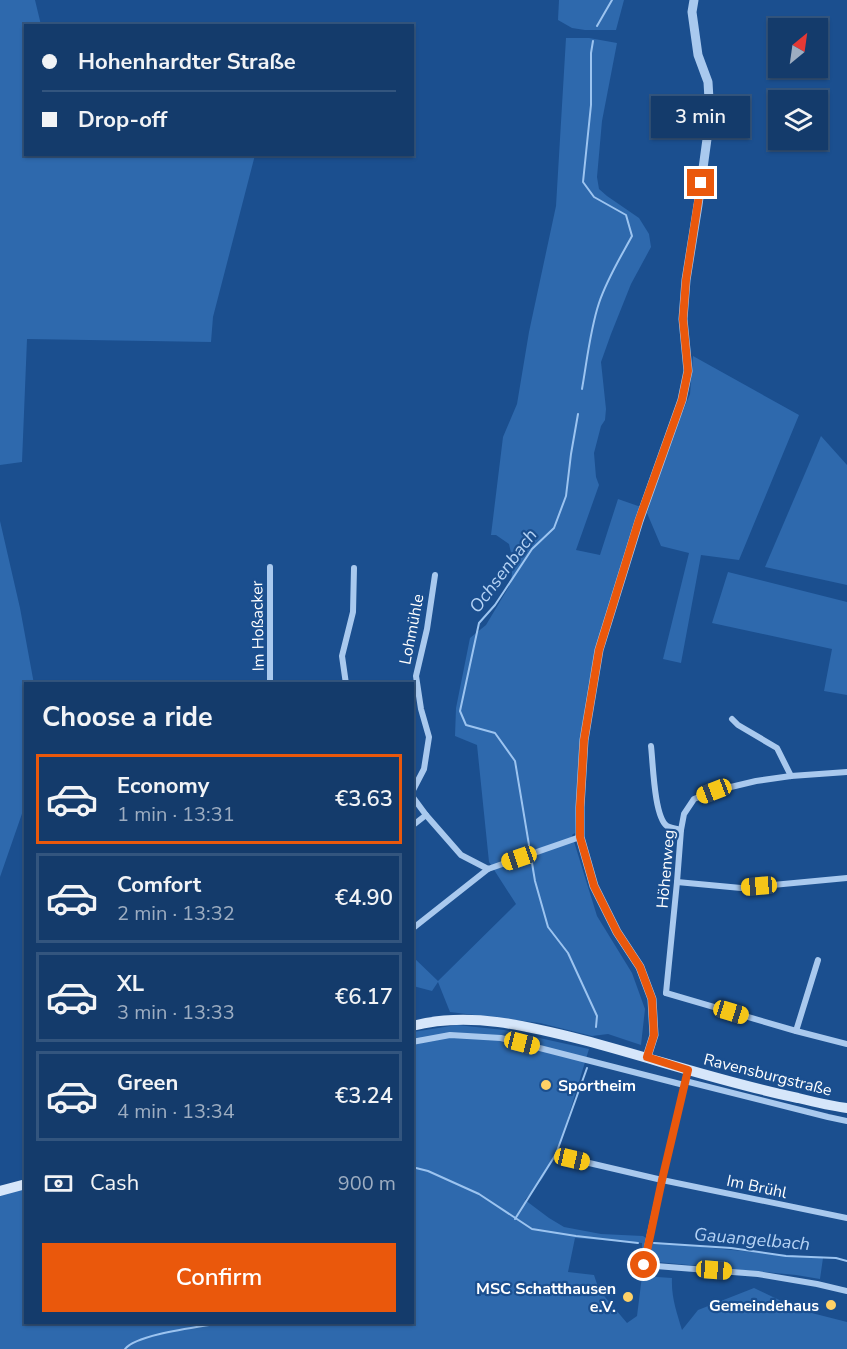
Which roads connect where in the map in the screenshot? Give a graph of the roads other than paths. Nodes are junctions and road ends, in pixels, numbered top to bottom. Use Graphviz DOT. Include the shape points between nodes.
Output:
graph roads {
  1 [pos="694,0"];
  2 [pos="270,567"];
  3 [pos="354,568"];
  4 [pos="435,575"];
  5 [pos="270,682"];
  6 [pos="346,682"];
  7 [pos="732,719"];
  8 [pos="651,746"];
  9 [pos="847,772"];
  10 [pos="791,776"];
  11 [pos="414,790"];
  12 [pos="414,797"];
  13 [pos="426,815"];
  14 [pos="414,824"];
  15 [pos="681,830"];
  16 [pos="580,837"];
  17 [pos="488,868"];
  18 [pos="847,878"];
  19 [pos="677,882"];
  20 [pos="414,926"];
  21 [pos="818,960"];
  22 [pos="666,993"];
  23 [pos="652,999"];
  24 [pos="414,1026"];
  25 [pos="796,1031"];
  26 [pos="414,1042"];
  27 [pos="847,1044"];
  28 [pos="647,1057"];
  29 [pos="686,1078"];
  30 [pos="847,1108"];
  31 [pos="847,1120"];
  32 [pos="572,1159"];
  33 [pos="662,1180"];
  34 [pos="24,1185"];
  35 [pos="0,1191"];
  36 [pos="847,1218"];
  37 [pos="847,1291"];
  1 -- 16 [label="street" via="692,12 698,55 708,82 710,117 686,280 683,319 688,371 682,400 599,650 584,740"];
  2 -- 5 [label="street, Im Hoßacker"];
  3 -- 6 [label="street" via="353,612 342,656"];
  4 -- 11 [label="street, Lohmühle" via="416,676 429,737 424,769"];
  7 -- 10 [label="street" via="777,748"];
  8 -- 15 [label="street" via="657,807 668,827"];
  9 -- 10 [label="street, Höhenweg"];
  10 -- 15 [label="street, Höhenweg" via="756,781 694,799 684,814"];
  12 -- 13 [label="street"];
  13 -- 14 [label="street"];
  13 -- 17 [label="street" via="461,855"];
  15 -- 19 [label="street, Höhenweg"];
  16 -- 17 [label="street"];
  16 -- 23 [label="street" via="594,886 640,967"];
  17 -- 20 [label="street"];
  18 -- 19 [label="street" via="741,888"];
  19 -- 22 [label="street, Höhenweg"];
  21 -- 25 [label="street"];
  22 -- 23 [label="street"];
  22 -- 25 [label="street"];
  23 -- 28 [label="street" via="654,1035"];
  24 -- 28 [label="main road, Ravensburgstraße" via="491,1020"];
  25 -- 27 [label="street"];
  26 -- 29 [label="street" via="450,1035 501,1038"];
  28 -- 29 [label="main road, Ravensburgstraße"];
  29 -- 30 [label="main road, Ravensburgstraße"];
  29 -- 31 [label="street"];
  29 -- 33 [label="street"];
  32 -- 33 [label="street, Im Brühl"];
  33 -- 36 [label="street, Im Brühl"];
  33 -- 37 [label="street" via="644,1265 758,1274"];
  34 -- 35 [label="main road"];
}
